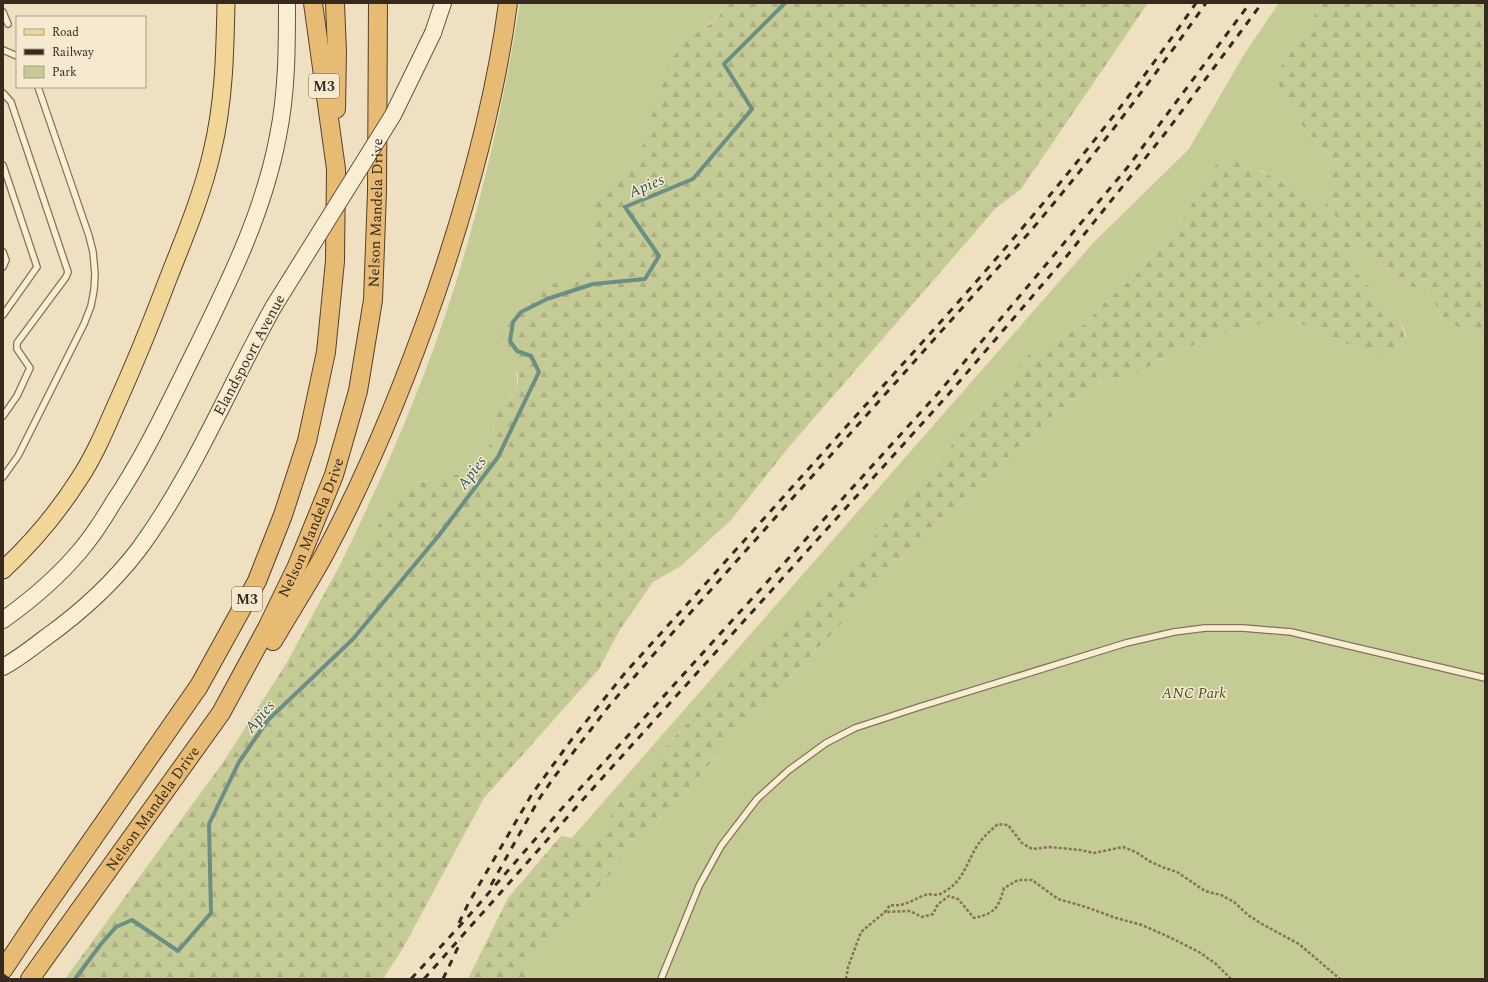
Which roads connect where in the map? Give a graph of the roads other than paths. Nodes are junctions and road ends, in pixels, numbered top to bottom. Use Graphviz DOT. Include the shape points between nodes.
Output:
graph roads {
  1 [pos="226,3"];
  2 [pos="287,3"];
  3 [pos="313,3"];
  4 [pos="335,3"];
  5 [pos="378,3"];
  6 [pos="443,3"];
  7 [pos="508,3"];
  8 [pos="3,12"];
  9 [pos="8,24"];
  10 [pos="3,50"];
  11 [pos="16,56"];
  12 [pos="38,88"];
  13 [pos="3,93"];
  14 [pos="3,165"];
  15 [pos="336,170"];
  16 [pos="3,252"];
  17 [pos="3,267"];
  18 [pos="3,314"];
  19 [pos="3,416"];
  20 [pos="3,477"];
  21 [pos="3,570"];
  22 [pos="3,620"];
  23 [pos="3,667"];
  24 [pos="1485,678"];
  25 [pos="221,713"];
  26 [pos="62,934"];
  27 [pos="3,970"];
  28 [pos="30,979"];
  29 [pos="35,979"];
  30 [pos="662,979"];
  1 -- 21 [label="main road" via="223,80 212,153 156,312 128,380 79,479 51,518"];
  2 -- 22 [label="main road" via="287,69 278,135 259,208 228,283 160,422 127,483 94,533 78,554 45,587"];
  3 -- 15 [label="highway, Nelson Mandela Drive / M3"];
  4 -- 15 [label="highway"];
  5 -- 25 [label="highway, Nelson Mandela Drive / M3" via="378,192 373,300 358,391 334,475 297,566"];
  6 -- 23 [label="main road, Elandspoort Avenue, bridge" via="433,33 393,115 274,306 163,512 138,549 94,598 68,622"];
  7 -- 25 [label="highway" via="489,114 455,237 415,355 364,475 324,555 273,642"];
  8 -- 9 [label="lane"];
  10 -- 11 [label="lane"];
  12 -- 20 [label="lane" via="90,240 95,268 94,290 84,324 18,456"];
  13 -- 19 [label="lane" via="11,102 68,272 16,345 30,368 17,396"];
  14 -- 18 [label="lane" via="37,267"];
  15 -- 27 [label="highway, Nelson Mandela Drive / M3" via="335,261 326,352 308,441 257,581 199,686"];
  16 -- 17 [label="lane" via="6,260"];
  24 -- 30 [label="lane" via="1291,632 1205,628 1126,643 863,726 826,743 757,798 721,846 699,886"];
  25 -- 26 [label="highway, Nelson Mandela Drive / M3"];
  26 -- 28 [label="highway, Nelson Mandela Drive / M3"];
  26 -- 29 [label="main road"];
}
